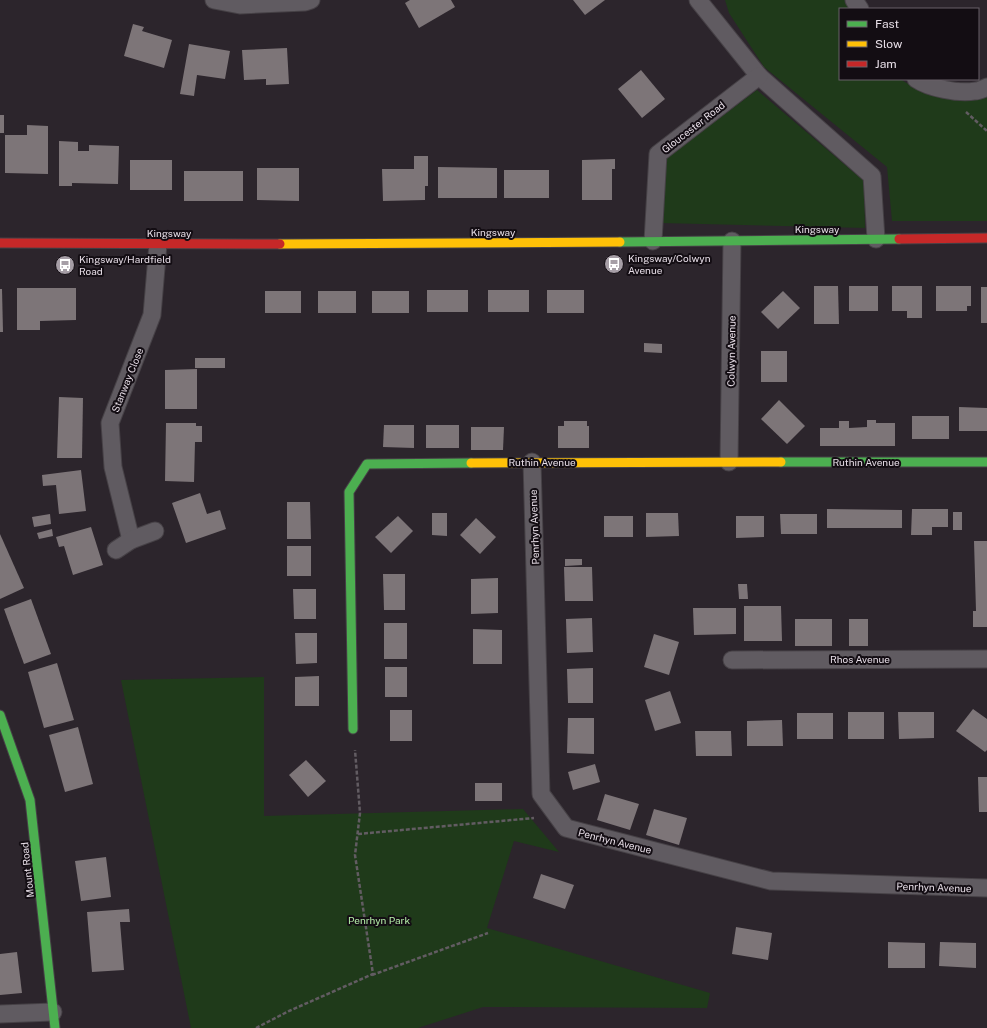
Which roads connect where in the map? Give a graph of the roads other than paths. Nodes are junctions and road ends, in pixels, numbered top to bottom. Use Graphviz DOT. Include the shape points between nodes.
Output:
graph roads {
  1 [pos="214,0"];
  2 [pos="311,0"];
  3 [pos="698,0"];
  4 [pos="759,76"];
  5 [pos="918,80"];
  6 [pos="987,87"];
  7 [pos="987,238"];
  8 [pos="876,239"];
  9 [pos="653,241"];
  10 [pos="732,241"];
  11 [pos="0,243"];
  12 [pos="158,244"];
  13 [pos="532,462"];
  14 [pos="729,462"];
  15 [pos="987,462"];
  16 [pos="155,531"];
  17 [pos="131,540"];
  18 [pos="116,550"];
  19 [pos="987,659"];
  20 [pos="732,660"];
  21 [pos="0,715"];
  22 [pos="353,729"];
  23 [pos="987,888"];
  24 [pos="0,1014"];
  25 [pos="54,1020"];
  1 -- 2 [label="street" via="240,5"];
  3 -- 4 [label="street"];
  4 -- 8 [label="street" via="872,176"];
  4 -- 9 [label="street, Gloucester Road" via="658,154"];
  5 -- 6 [label="street" via="952,91 974,91"];
  7 -- 8 [label="street, Kingsway"];
  8 -- 10 [label="street, Kingsway"];
  9 -- 10 [label="street, Kingsway"];
  9 -- 12 [label="street, Kingsway"];
  10 -- 14 [label="street, Colwyn Avenue"];
  11 -- 12 [label="street, Kingsway"];
  12 -- 17 [label="street, Stanway Close" via="152,315 110,423 113,467"];
  13 -- 14 [label="street, Ruthin Avenue"];
  13 -- 22 [label="street, Ruthin Avenue" via="367,464 349,492"];
  13 -- 23 [label="street, Penrhyn Avenue" via="541,794 566,828 771,881"];
  14 -- 15 [label="street, Ruthin Avenue"];
  16 -- 17 [label="street"];
  17 -- 18 [label="street"];
  19 -- 20 [label="street, Rhos Avenue"];
  21 -- 25 [label="street, Mount Road" via="30,800"];
  24 -- 25 [label="street"];
}
